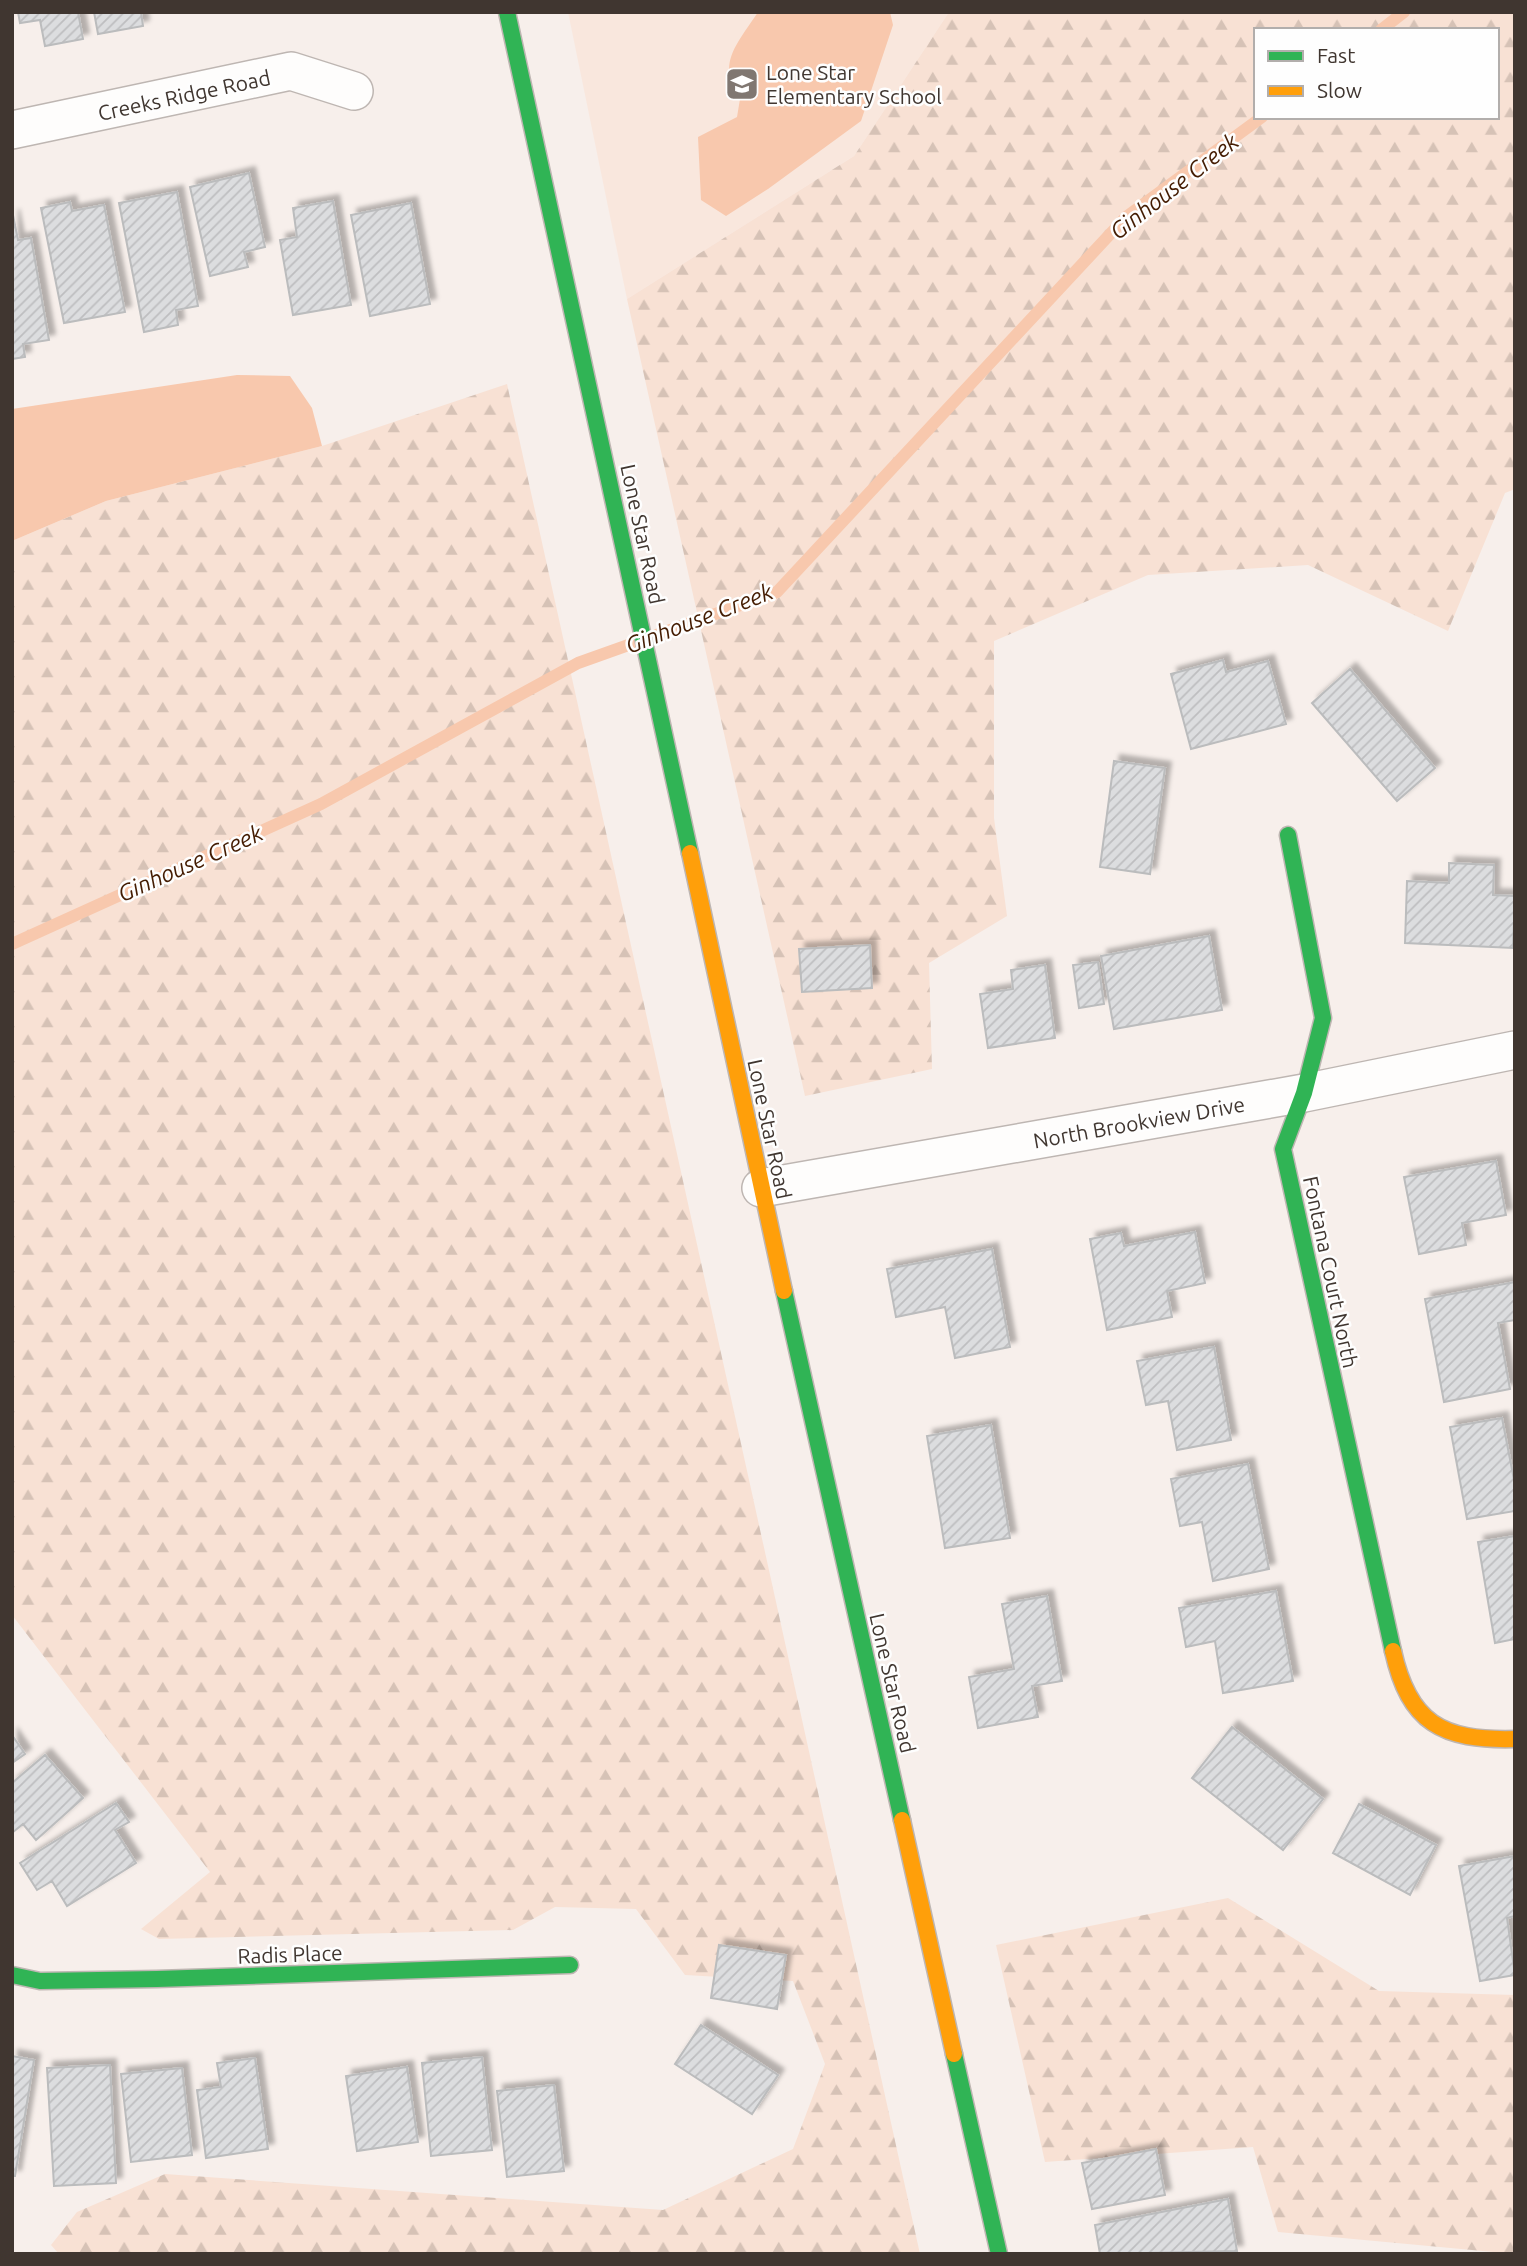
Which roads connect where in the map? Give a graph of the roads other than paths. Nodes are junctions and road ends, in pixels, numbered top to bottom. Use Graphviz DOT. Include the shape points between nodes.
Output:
graph roads {
  1 [pos="507,12"];
  2 [pos="354,91"];
  3 [pos="12,130"];
  4 [pos="1288,835"];
  5 [pos="1515,1050"];
  6 [pos="1304,1093"];
  7 [pos="761,1188"];
  8 [pos="1515,1739"];
  9 [pos="570,1965"];
  10 [pos="12,1975"];
  11 [pos="999,2254"];
  1 -- 7 [label="street, Lone Star Road"];
  2 -- 3 [label="street, Creeks Ridge Road" via="291,71"];
  4 -- 6 [label="street, Fontana Court North" via="1323,1018"];
  5 -- 6 [label="street, North Brookview Drive"];
  6 -- 7 [label="street, North Brookview Drive"];
  6 -- 8 [label="street, Fontana Court North" via="1283,1149 1400,1682 1420,1714 1450,1731 1486,1741"];
  7 -- 11 [label="street, Lone Star Road"];
  9 -- 10 [label="street, Radis Place" via="157,1979 40,1981"];
}
